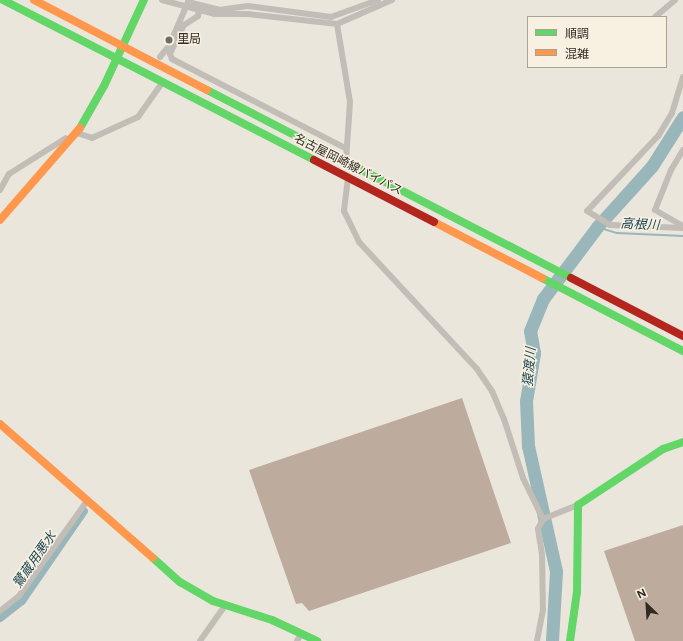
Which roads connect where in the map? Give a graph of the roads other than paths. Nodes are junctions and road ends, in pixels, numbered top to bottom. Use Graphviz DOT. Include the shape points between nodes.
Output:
graph roads {
  1 [pos="3,0"];
  2 [pos="34,0"];
  3 [pos="144,0"];
  4 [pos="162,0"];
  5 [pos="378,0"];
  6 [pos="392,0"];
  7 [pos="675,0"];
  8 [pos="188,8"];
  9 [pos="199,10"];
  10 [pos="656,16"];
  11 [pos="336,24"];
  12 [pos="122,45"];
  13 [pos="160,57"];
  14 [pos="117,58"];
  15 [pos="683,77"];
  16 [pos="162,83"];
  17 [pos="78,132"];
  18 [pos="66,138"];
  19 [pos="346,148"];
  20 [pos="683,150"];
  21 [pos="346,160"];
  22 [pos="348,178"];
  23 [pos="0,190"];
  24 [pos="0,220"];
  25 [pos="683,227"];
  26 [pos="683,336"];
  27 [pos="683,351"];
  28 [pos="0,424"];
  29 [pos="683,442"];
  30 [pos="86,501"];
  31 [pos="578,505"];
  32 [pos="543,519"];
  33 [pos="226,604"];
  34 [pos="0,611"];
  35 [pos="299,638"];
  36 [pos="200,641"];
  37 [pos="317,641"];
  38 [pos="537,641"];
  39 [pos="570,641"];
  1 -- 14 [label="main road, 名古屋岡崎線バイパス"];
  2 -- 12 [label="main road, 名古屋岡崎線バイパス"];
  3 -- 12 [label="main road"];
  4 -- 8 [label="street"];
  5 -- 8 [label="street" via="331,17 248,6 219,10 188,2"];
  6 -- 11 [label="street"];
  7 -- 10 [label="street"];
  8 -- 9 [label="street"];
  8 -- 13 [label="street" via="180,18 169,46"];
  9 -- 11 [label="street"];
  9 -- 19 [label="street" via="198,16 184,25 170,54 172,60"];
  11 -- 19 [label="street" via="350,102"];
  12 -- 14 [label="main road"];
  12 -- 21 [label="main road, 名古屋岡崎線バイパス"];
  14 -- 16 [label="main road, 名古屋岡崎線バイパス"];
  14 -- 17 [label="main road"];
  15 -- 25 [label="street" via="672,113 658,136 587,211 610,225"];
  16 -- 17 [label="street" via="138,117 92,138"];
  16 -- 22 [label="main road, 名古屋岡崎線バイパス"];
  17 -- 24 [label="main road" via="16,198"];
  18 -- 23 [label="street" via="9,174"];
  19 -- 21 [label="street"];
  20 -- 25 [label="street" via="671,170 655,210"];
  21 -- 26 [label="main road, 名古屋岡崎線バイパス"];
  22 -- 27 [label="main road, 名古屋岡崎線バイパス"];
  22 -- 32 [label="street" via="344,210 348,225 381,268 477,369 492,391 523,478"];
  28 -- 30 [label="main road"];
  29 -- 31 [label="main road" via="663,449"];
  30 -- 33 [label="main road" via="180,582 213,601"];
  30 -- 34 [label="street" via="18,596"];
  31 -- 32 [label="street"];
  31 -- 39 [label="main road" via="577,592"];
  32 -- 38 [label="street" via="538,529 542,554 544,610"];
  33 -- 35 [label="main road"];
  33 -- 36 [label="street"];
  35 -- 37 [label="main road"];
}
